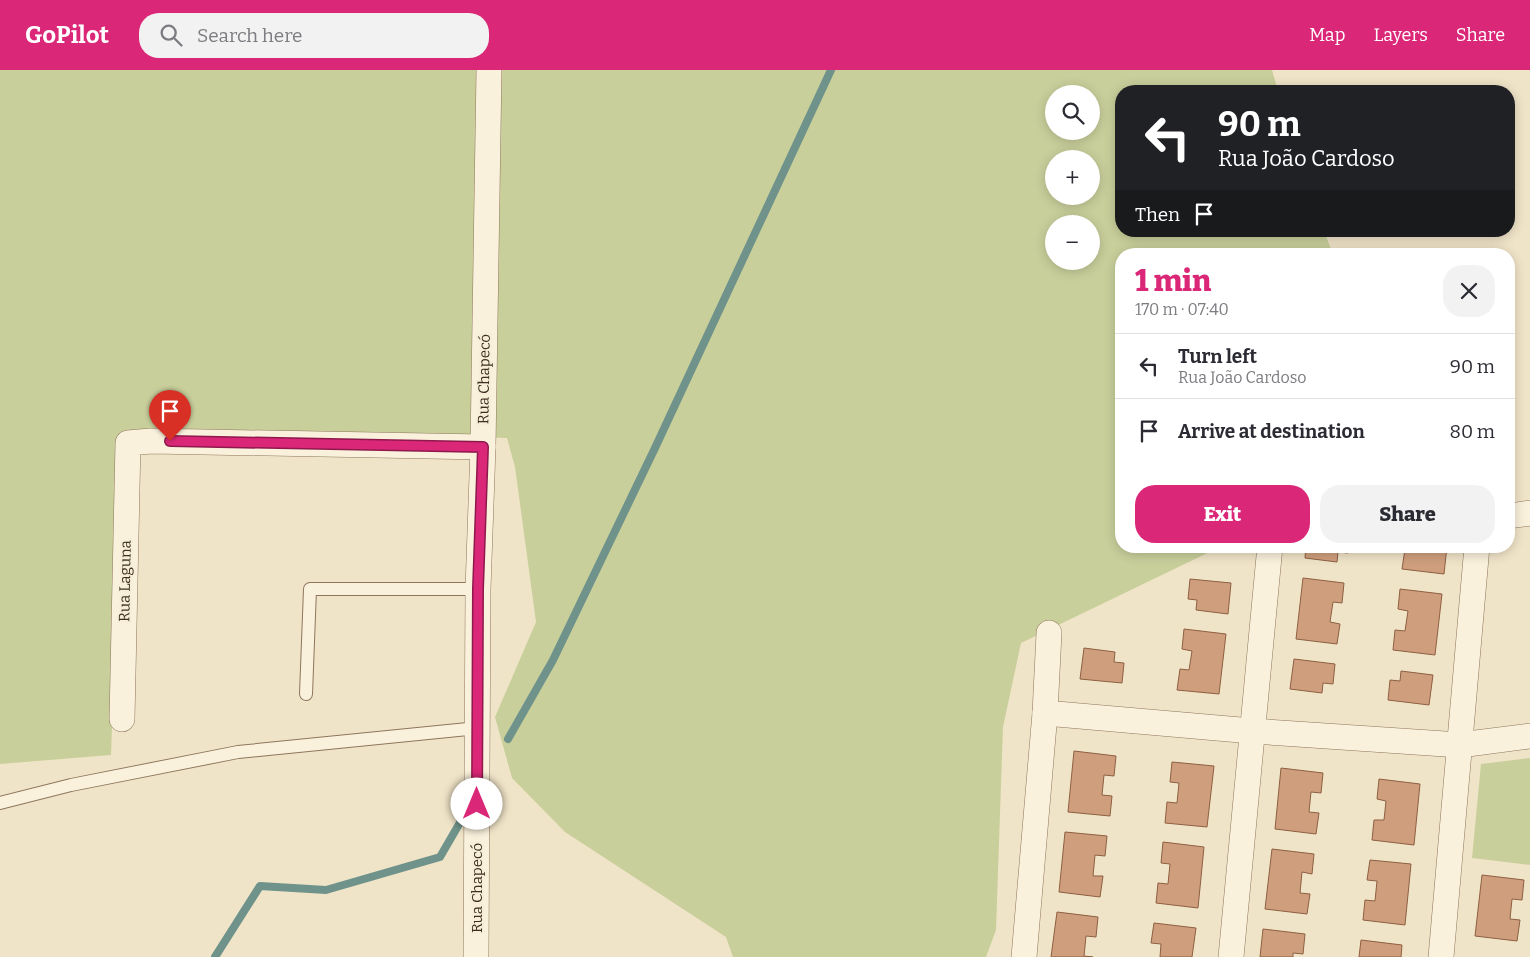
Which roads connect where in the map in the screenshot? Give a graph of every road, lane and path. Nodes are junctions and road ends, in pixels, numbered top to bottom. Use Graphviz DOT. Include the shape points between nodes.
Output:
graph roads {
  1 [pos="489,70"];
  2 [pos="483,447"];
  3 [pos="1530,513"];
  4 [pos="1515,515"];
  5 [pos="1269,553"];
  6 [pos="1476,553"];
  7 [pos="478,589"];
  8 [pos="1049,633"];
  9 [pos="306,694"];
  10 [pos="1045,713"];
  11 [pos="122,719"];
  12 [pos="478,728"];
  13 [pos="1252,731"];
  14 [pos="1530,736"];
  15 [pos="1460,745"];
  16 [pos="0,803"];
  17 [pos="476,957"];
  18 [pos="1024,957"];
  19 [pos="1231,957"];
  20 [pos="1441,957"];
  1 -- 2 [label="street, Rua Chapecó"];
  2 -- 7 [label="street, Rua Chapecó"];
  2 -- 11 [label="street, Rua Laguna" via="128,443"];
  3 -- 4 [label="street"];
  5 -- 13 [label="street"];
  6 -- 15 [label="street"];
  7 -- 9 [label="lane" via="310,589"];
  7 -- 12 [label="street, Rua Chapecó"];
  8 -- 10 [label="street"];
  10 -- 13 [label="street"];
  10 -- 18 [label="street"];
  12 -- 16 [label="lane" via="238,752 71,785"];
  12 -- 17 [label="street, Rua Chapecó"];
  13 -- 15 [label="street"];
  13 -- 19 [label="street"];
  14 -- 15 [label="street"];
  15 -- 20 [label="street"];
}
